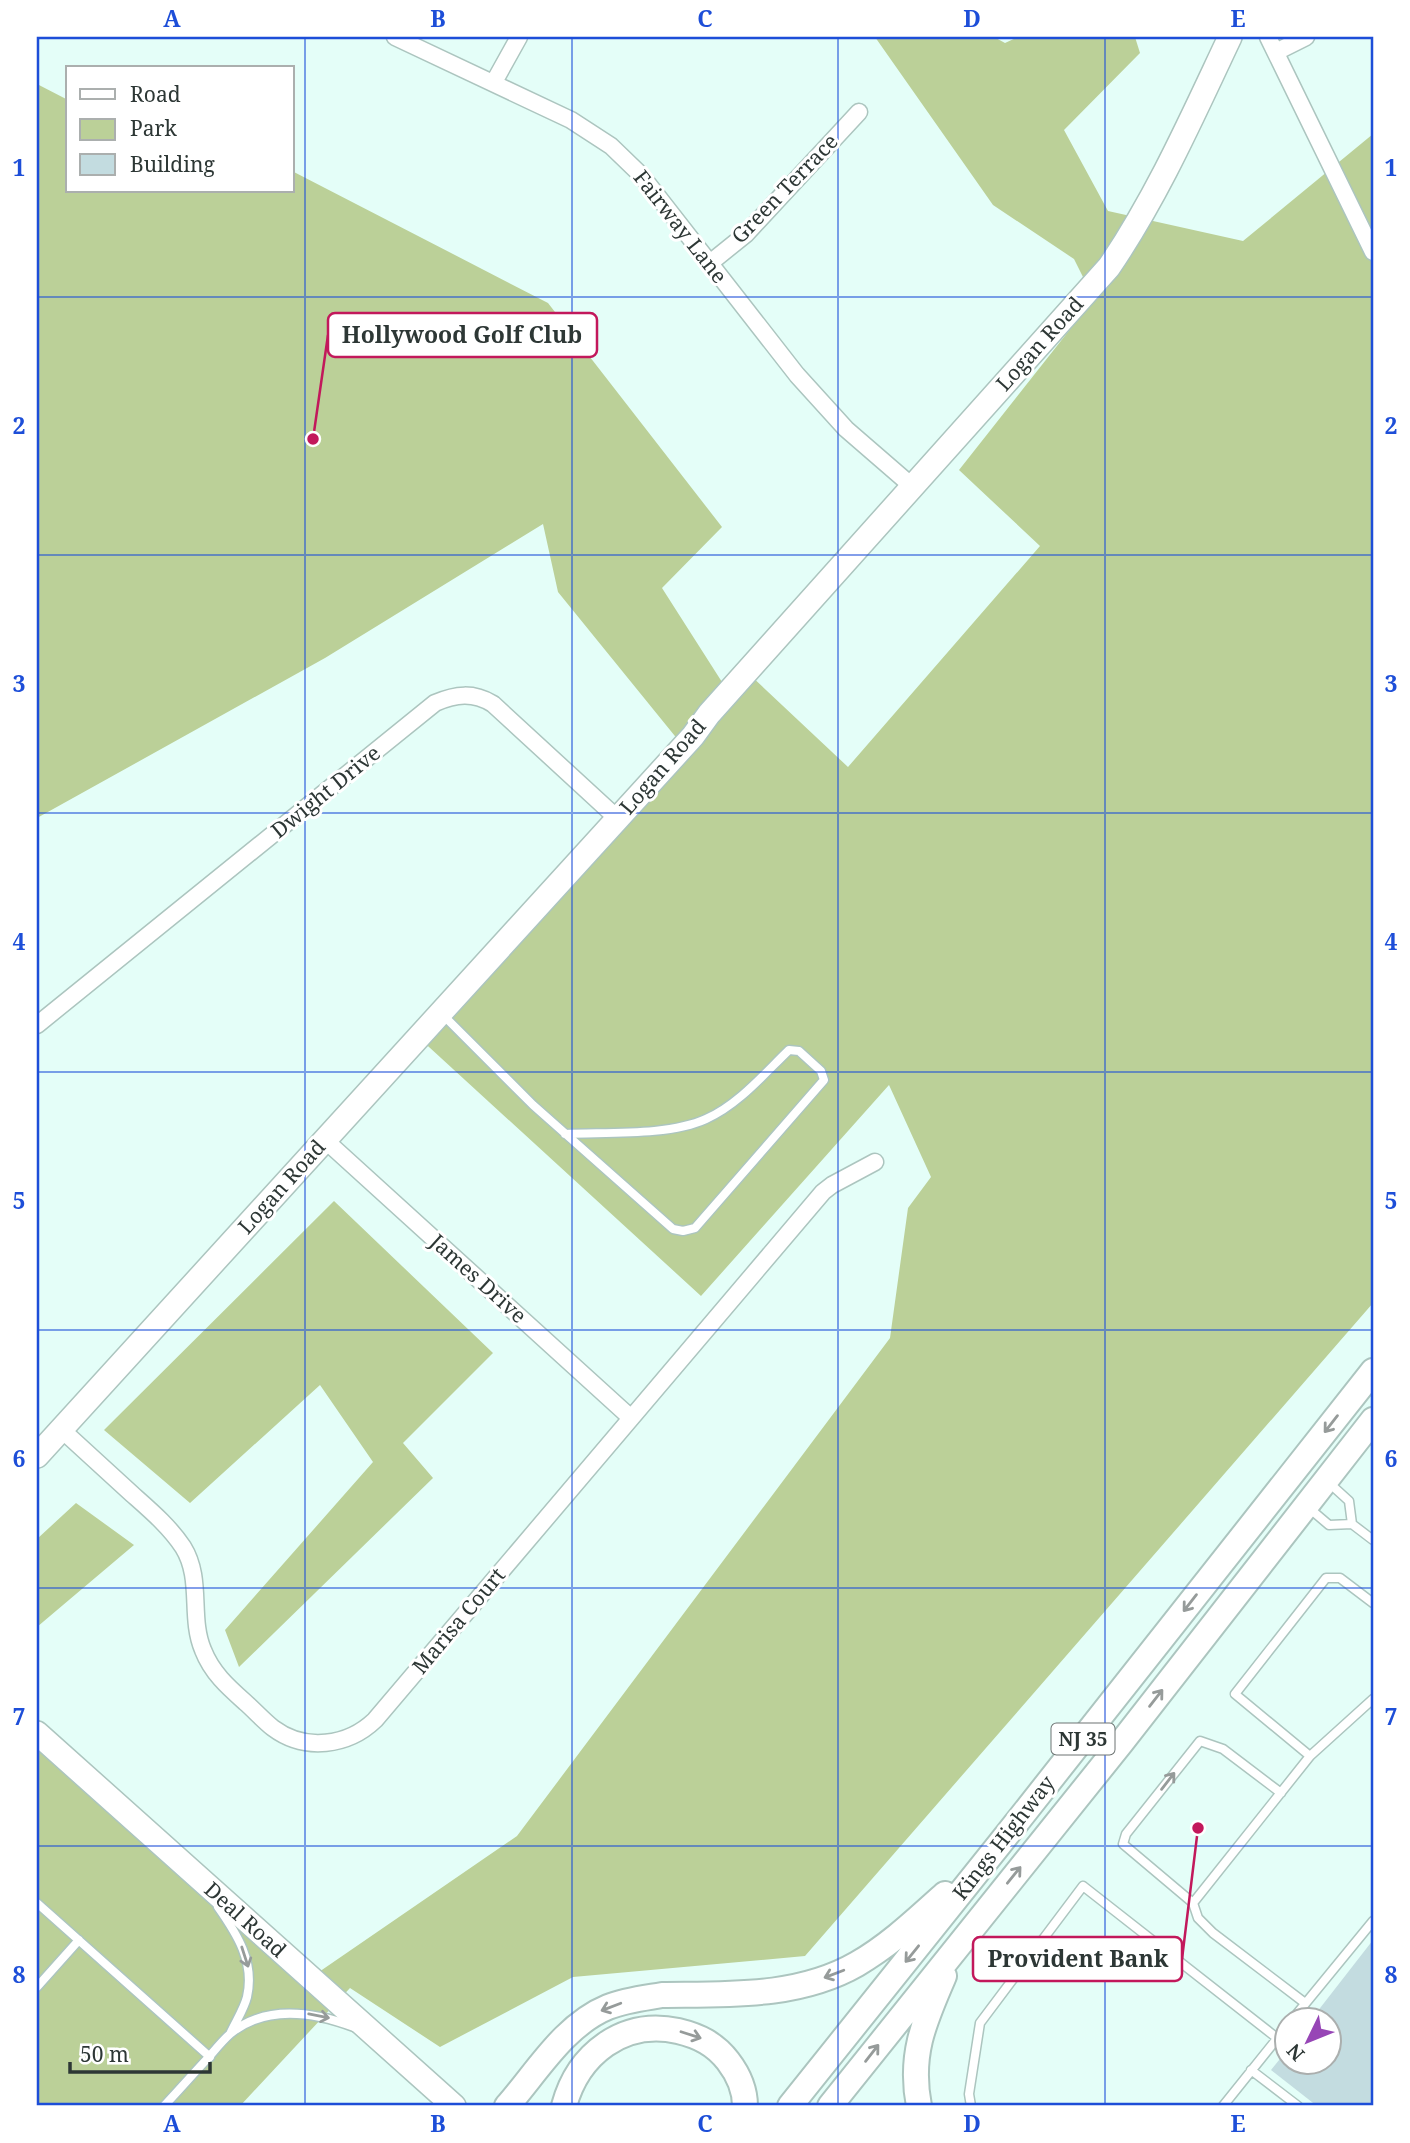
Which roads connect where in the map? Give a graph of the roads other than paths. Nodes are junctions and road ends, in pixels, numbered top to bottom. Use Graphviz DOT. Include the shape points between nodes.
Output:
graph roads {
  1 [pos="395,37"];
  2 [pos="519,37"];
  3 [pos="1230,37"];
  4 [pos="1268,37"];
  5 [pos="1306,37"];
  6 [pos="1276,52"];
  7 [pos="494,82"];
  8 [pos="859,112"];
  9 [pos="1373,252"];
  10 [pos="710,263"];
  11 [pos="913,487"];
  12 [pos="618,818"];
  13 [pos="441,1013"];
  14 [pos="37,1025"];
  15 [pos="565,1134"];
  16 [pos="325,1140"];
  17 [pos="875,1162"];
  18 [pos="1373,1371"];
  19 [pos="631,1418"];
  20 [pos="1373,1420"];
  21 [pos="61,1429"];
  22 [pos="37,1456"];
  23 [pos="1326,1480"];
  24 [pos="1306,1506"];
  25 [pos="1352,1524"];
  26 [pos="1373,1540"];
  27 [pos="1373,1603"];
  28 [pos="1373,1699"];
  29 [pos="37,1734"];
  30 [pos="1310,1756"];
  31 [pos="1281,1793"];
  32 [pos="1002,1841"];
  33 [pos="198,1878"];
  34 [pos="37,1903"];
  35 [pos="1193,1903"];
  36 [pos="1373,1921"];
  37 [pos="79,1940"];
  38 [pos="959,1943"];
  39 [pos="37,1987"];
  40 [pos="1305,2003"];
  41 [pos="1302,2007"];
  42 [pos="230,2034"];
  43 [pos="374,2034"];
  44 [pos="1274,2036"];
  45 [pos="1274,2042"];
  46 [pos="210,2056"];
  47 [pos="1251,2070"];
  48 [pos="164,2106"];
  49 [pos="454,2106"];
  50 [pos="507,2106"];
  51 [pos="564,2106"];
  52 [pos="745,2106"];
  53 [pos="790,2106"];
  54 [pos="830,2106"];
  55 [pos="919,2106"];
  56 [pos="971,2106"];
  57 [pos="1223,2106"];
  58 [pos="1298,2106"];
  1 -- 7 [label="street, Fairway Lane"];
  2 -- 7 [label="street"];
  3 -- 11 [label="street, Logan Road" via="1156,190 1109,267"];
  4 -- 6 [label="street"];
  5 -- 6 [label="street"];
  6 -- 9 [label="street"];
  7 -- 10 [label="street, Fairway Lane" via="571,120 611,146 641,174"];
  8 -- 10 [label="street, Green Terrace" via="746,234"];
  10 -- 11 [label="street, Fairway Lane" via="797,375 846,429"];
  11 -- 12 [label="street, Logan Road"];
  12 -- 13 [label="street, Logan Road"];
  12 -- 14 [label="street, Dwight Drive" via="493,704 482,697 450,696 435,703"];
  13 -- 15 [label="lane"];
  13 -- 16 [label="street, Logan Road"];
  15 -- 15 [label="lane" via="673,1229 683,1231 695,1228 824,1080 821,1071 799,1051 789,1050 737,1099 707,1119 678,1129"];
  16 -- 19 [label="street, James Drive"];
  16 -- 21 [label="street, Logan Road"];
  17 -- 19 [label="street, Marisa Court" via="823,1192"];
  18 -- 32 [label="main road, Kings Highway / NJ 35, one-way"];
  19 -- 21 [label="street, Marisa Court" via="375,1720 352,1737 324,1744 291,1738 275,1729 220,1679 202,1649 196,1627 194,1577 185,1550 163,1522"];
  20 -- 23 [label="main road, Kings Highway / NJ 35"];
  21 -- 22 [label="street, Logan Road"];
  23 -- 24 [label="main road, Kings Highway / NJ 35"];
  23 -- 25 [label="lane" via="1349,1501"];
  24 -- 25 [label="lane" via="1329,1524"];
  38 -- 24 [label="main road, Kings Highway / NJ 35, one-way"];
  25 -- 26 [label="lane"];
  27 -- 30 [label="lane" via="1340,1578 1326,1578 1235,1695"];
  28 -- 30 [label="lane"];
  29 -- 33 [label="street, Deal Road"];
  30 -- 31 [label="lane"];
  31 -- 35 [label="lane"];
  35 -- 31 [label="lane, one-way" via="1123,1844 1126,1834 1200,1741 1223,1749"];
  32 -- 50 [label="main road, one-way" via="890,1942 856,1965 776,1991 619,2003 596,2013 566,2036"];
  32 -- 53 [label="main road, Kings Highway / NJ 35, one-way"];
  33 -- 42 [label="lane, one-way" via="238,1935 249,1968 247,1998"];
  33 -- 43 [label="street, Deal Road"];
  34 -- 37 [label="lane"];
  35 -- 40 [label="lane" via="1198,1918 1213,1933"];
  36 -- 40 [label="lane"];
  37 -- 39 [label="lane"];
  37 -- 46 [label="lane"];
  54 -- 38 [label="main road, Kings Highway / NJ 35, one-way"];
  38 -- 55 [label="main road" via="917,2045"];
  40 -- 41 [label="lane"];
  42 -- 43 [label="lane, one-way" via="274,2015 302,2013"];
  42 -- 46 [label="lane"];
  43 -- 49 [label="street, Deal Road"];
  44 -- 56 [label="lane" via="1083,1886 981,2023"];
  45 -- 47 [label="lane"];
  46 -- 48 [label="lane"];
  47 -- 57 [label="lane"];
  47 -- 58 [label="lane"];
  51 -- 52 [label="main road, one-way" via="578,2072 610,2042 640,2030 663,2028 694,2035 724,2055 742,2087"];
}
